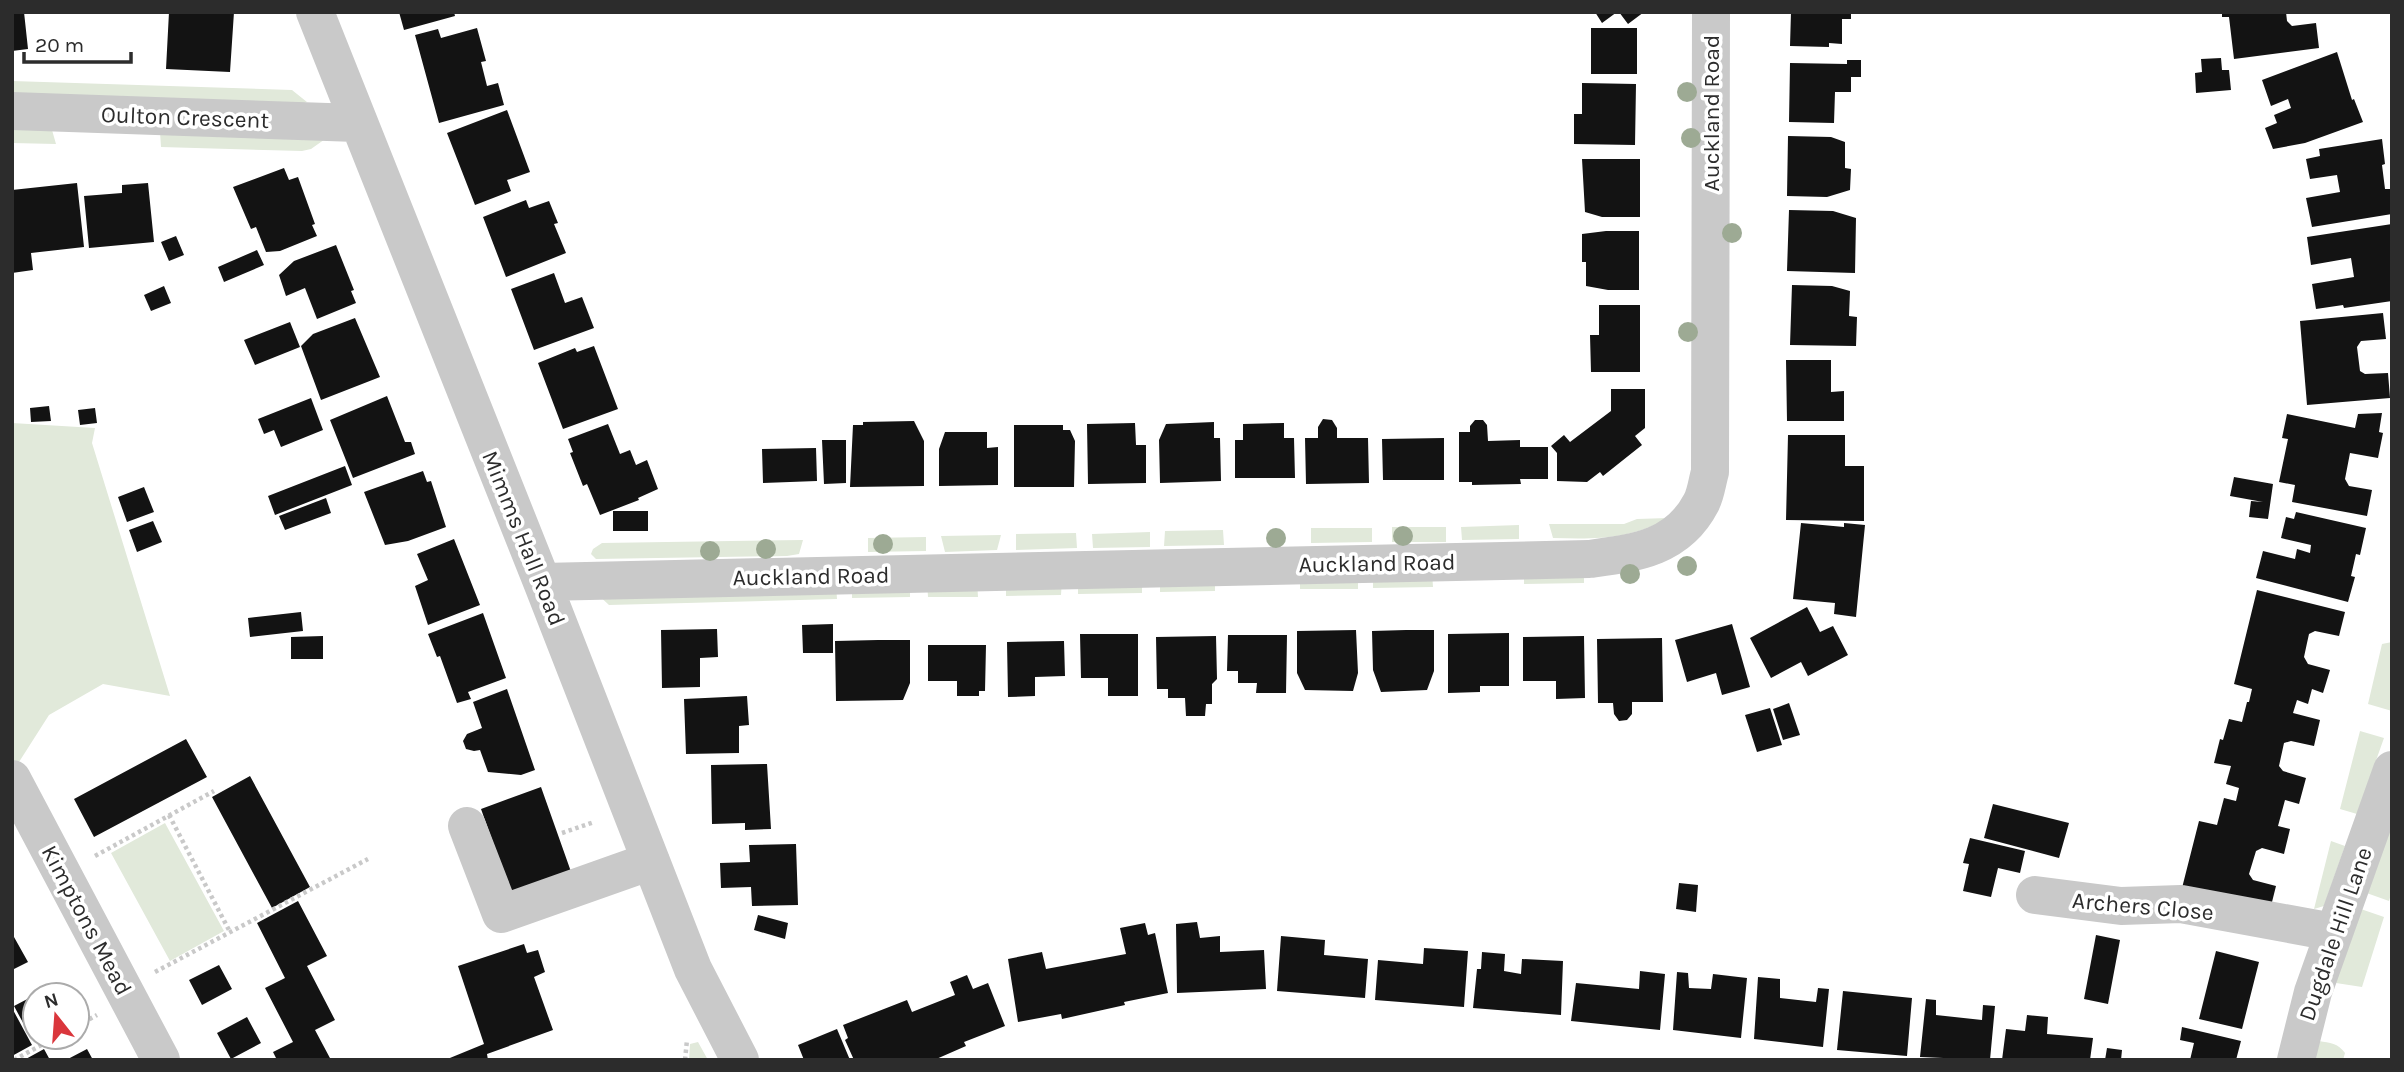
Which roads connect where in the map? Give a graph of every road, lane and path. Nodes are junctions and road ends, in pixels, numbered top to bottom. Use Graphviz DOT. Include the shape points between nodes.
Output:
graph roads {
  1 [pos="314,12"];
  2 [pos="1711,12"];
  3 [pos="12,111"];
  4 [pos="357,123"];
  5 [pos="542,582"];
  6 [pos="2392,770"];
  7 [pos="12,779"];
  8 [pos="214,791"];
  9 [pos="169,815"];
  10 [pos="594,822"];
  11 [pos="467,826"];
  12 [pos="562,833"];
  13 [pos="368,859"];
  14 [pos="650,861"];
  15 [pos="62,873"];
  16 [pos="2035,895"];
  17 [pos="230,932"];
  18 [pos="2333,932"];
  19 [pos="124,989"];
  20 [pos="30,1051"];
  21 [pos="13,1060"];
  22 [pos="161,1060"];
  23 [pos="740,1060"];
  24 [pos="2296,1060"];
  1 -- 4 [label="street, Mimms Hall Road"];
  2 -- 5 [label="street, Auckland Road" via="1710,472 1702,502 1690,521 1658,546 1588,559"];
  3 -- 4 [label="street, Oulton Crescent"];
  4 -- 5 [label="street, Mimms Hall Road"];
  5 -- 14 [label="street, Mimms Hall Road"];
  6 -- 18 [label="street, Dugdale Hill Lane"];
  7 -- 15 [label="street, Kimptons Mead"];
  8 -- 9 [label="path"];
  9 -- 15 [label="path"];
  9 -- 17 [label="path"];
  10 -- 12 [label="path"];
  11 -- 14 [label="street" via="501,914"];
  13 -- 17 [label="path"];
  14 -- 23 [label="street, Mimms Hall Road" via="693,970"];
  15 -- 19 [label="street, Kimptons Mead"];
  16 -- 18 [label="street, Archers Close" via="2121,906 2181,904"];
  17 -- 19 [label="path"];
  18 -- 24 [label="street, Dugdale Hill Lane"];
  19 -- 22 [label="street, Kimptons Mead"];
  20 -- 21 [label="path"];
}
